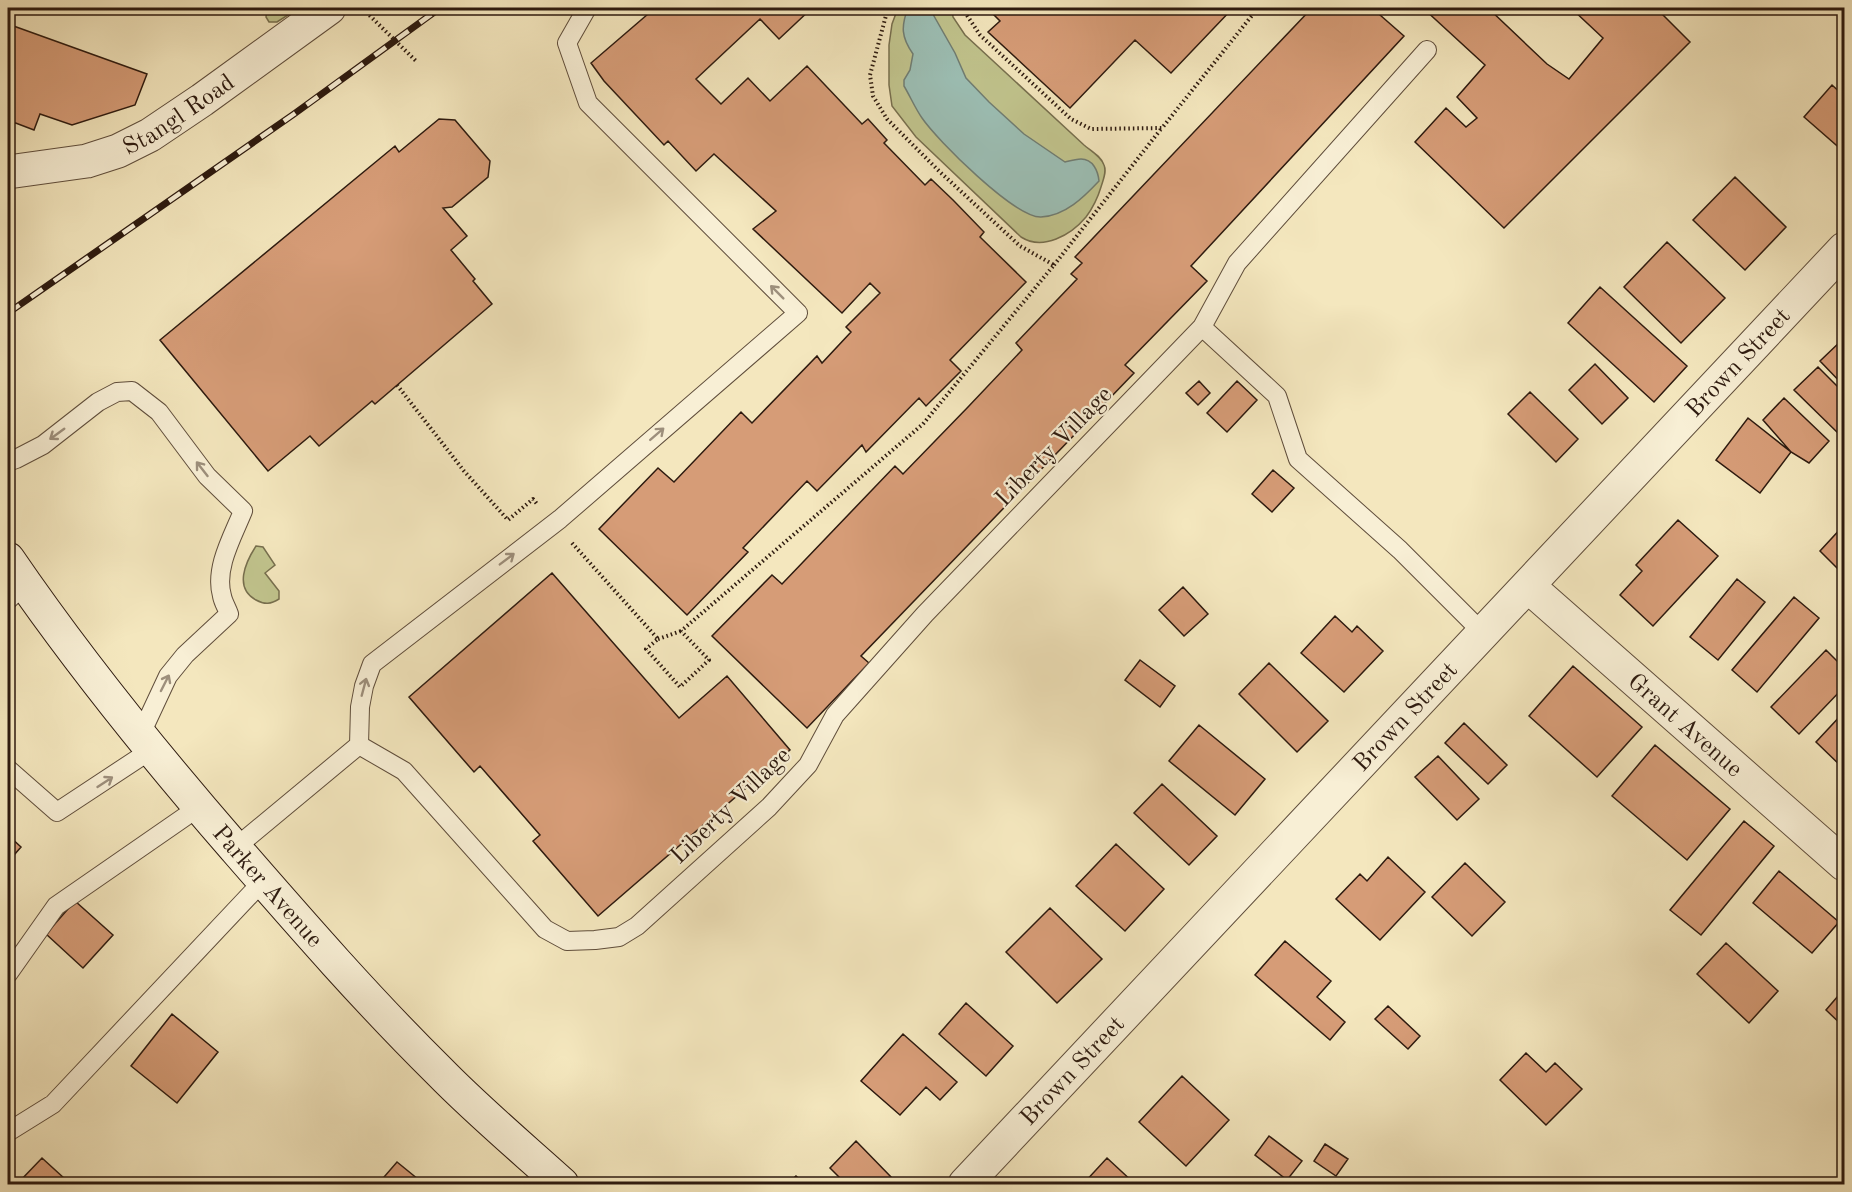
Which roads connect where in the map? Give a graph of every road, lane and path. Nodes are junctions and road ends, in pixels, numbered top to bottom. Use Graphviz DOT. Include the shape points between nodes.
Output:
graph roads {
  1 [pos="329,8"];
  2 [pos="361,8"];
  3 [pos="587,8"];
  4 [pos="888,8"];
  5 [pos="962,8"];
  6 [pos="1258,8"];
  7 [pos="1427,50"];
  8 [pos="416,61"];
  9 [pos="1162,128"];
  10 [pos="8,172"];
  11 [pos="1845,249"];
  12 [pos="1054,265"];
  13 [pos="1202,327"];
  14 [pos="397,385"];
  15 [pos="8,462"];
  16 [pos="554,523"];
  17 [pos="13,581"];
  18 [pos="1528,586"];
  19 [pos="681,631"];
  20 [pos="1483,633"];
  21 [pos="658,639"];
  22 [pos="146,743"];
  23 [pos="359,745"];
  24 [pos="8,769"];
  25 [pos="199,807"];
  26 [pos="235,848"];
  27 [pos="1845,864"];
  28 [pos="263,882"];
  29 [pos="8,974"];
  30 [pos="8,1132"];
  31 [pos="562,1185"];
  32 [pos="965,1185"];
  1 -- 10 [label="street, Stangl Road" via="139,141 87,161"];
  2 -- 8 [label="path"];
  16 -- 3 [label="lane, one-way" via="798,313 588,103 567,43"];
  4 -- 12 [label="path" via="870,75 873,96 887,119 1020,246"];
  5 -- 9 [label="path" via="980,35 1071,119 1091,129"];
  6 -- 9 [label="path"];
  7 -- 13 [label="lane, Liberty Village" via="1237,263"];
  9 -- 12 [label="path"];
  11 -- 18 [label="street, Brown Street"];
  12 -- 19 [label="path" via="922,424"];
  13 -- 20 [label="lane" via="1277,396 1298,459 1400,550"];
  13 -- 23 [label="lane, Liberty Village" via="917,623 835,716 808,765 769,807 638,926 619,937 567,941 545,929 404,771"];
  14 -- 16 [label="path" via="508,520 533,499"];
  22 -- 15 [label="lane, one-way" via="168,676 229,614 221,594 221,572 243,511 207,476 159,412 132,391 117,392 98,402 43,445"];
  16 -- 21 [label="path"];
  23 -- 16 [label="lane, one-way" via="362,696 372,664"];
  17 -- 22 [label="street, Parker Avenue"];
  18 -- 20 [label="street, Brown Street"];
  18 -- 27 [label="street, Grant Avenue"];
  19 -- 21 [label="path"];
  19 -- 21 [label="path" via="710,660 680,687 646,649"];
  20 -- 32 [label="street, Brown Street"];
  24 -- 22 [label="lane, one-way" via="57,812 117,774"];
  22 -- 25 [label="street, Parker Avenue"];
  23 -- 26 [label="lane"];
  25 -- 26 [label="street, Parker Avenue"];
  25 -- 29 [label="lane" via="56,906"];
  26 -- 28 [label="street, Parker Avenue"];
  28 -- 30 [label="lane" via="53,1104"];
  28 -- 31 [label="street, Parker Avenue" via="440,1073"];
}
